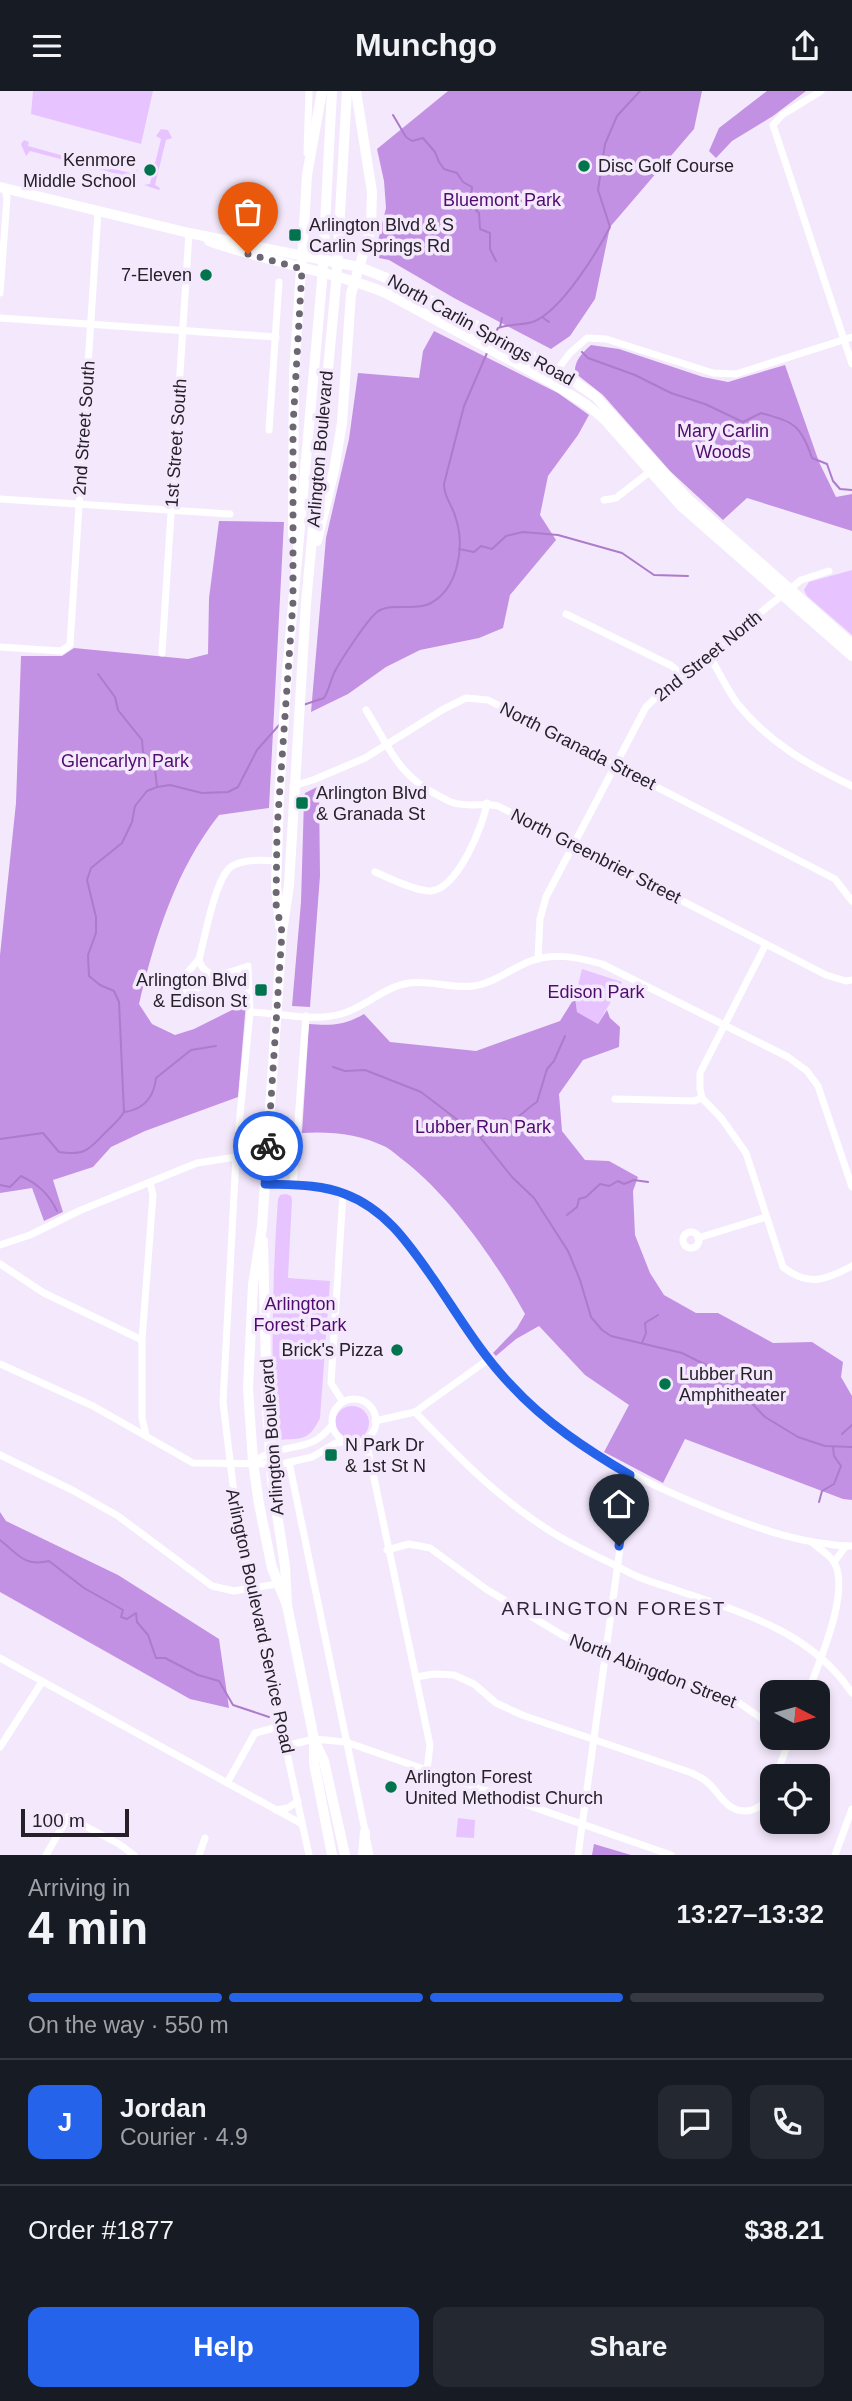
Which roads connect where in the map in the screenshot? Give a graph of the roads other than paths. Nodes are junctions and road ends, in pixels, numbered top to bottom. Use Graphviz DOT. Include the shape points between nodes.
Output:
graph roads {
  1 [pos="309,91"];
  2 [pos="322,91"];
  3 [pos="332,91"];
  4 [pos="347,91"];
  5 [pos="356,91"];
  6 [pos="821,91"];
  7 [pos="307,175"];
  8 [pos="3,187"];
  9 [pos="98,211"];
  10 [pos="189,233"];
  11 [pos="267,248"];
  12 [pos="248,254"];
  13 [pos="302,255"];
  14 [pos="359,267"];
  15 [pos="302,269"];
  16 [pos="355,281"];
  17 [pos="279,282"];
  18 [pos="0,293"];
  19 [pos="0,318"];
  20 [pos="90,325"];
  21 [pos="183,330"];
  22 [pos="276,337"];
  23 [pos="848,338"];
  24 [pos="852,364"];
  25 [pos="557,370"];
  26 [pos="549,381"];
  27 [pos="269,430"];
  28 [pos="653,469"];
  29 [pos="0,499"];
  30 [pos="604,500"];
  31 [pos="79,506"];
  32 [pos="172,510"];
  33 [pos="230,514"];
  34 [pos="829,571"];
  35 [pos="787,593"];
  36 [pos="293,602"];
  37 [pos="306,603"];
  38 [pos="566,614"];
  39 [pos="852,644"];
  40 [pos="0,647"];
  41 [pos="162,653"];
  42 [pos="709,656"];
  43 [pos="852,656"];
  44 [pos="682,675"];
  45 [pos="366,710"];
  46 [pos="385,746"];
  47 [pos="615,765"];
  48 [pos="293,786"];
  49 [pos="852,786"];
  50 [pos="488,803"];
  51 [pos="574,843"];
  52 [pos="276,861"];
  53 [pos="375,872"];
  54 [pos="852,901"];
  55 [pos="282,932"];
  56 [pos="766,944"];
  57 [pos="199,959"];
  58 [pos="538,959"];
  59 [pos="215,974"];
  60 [pos="852,980"];
  61 [pos="250,1012"];
  62 [pos="277,1013"];
  63 [pos="306,1016"];
  64 [pos="724,1025"];
  65 [pos="702,1098"];
  66 [pos="615,1099"];
  67 [pos="267,1154"];
  68 [pos="236,1157"];
  69 [pos="150,1183"];
  70 [pos="265,1184"];
  71 [pos="293,1186"];
  72 [pos="852,1187"];
  73 [pos="343,1193"];
  74 [pos="766,1217"];
  75 [pos="262,1227"];
  76 [pos="698,1238"];
  77 [pos="0,1245"];
  78 [pos="0,1264"];
  79 [pos="852,1266"];
  80 [pos="142,1340"];
  81 [pos="489,1359"];
  82 [pos="0,1364"];
  83 [pos="343,1402"];
  84 [pos="415,1412"];
  85 [pos="375,1421"];
  86 [pos="332,1425"];
  87 [pos="146,1435"];
  88 [pos="366,1440"];
  89 [pos="345,1441"];
  90 [pos="270,1453"];
  91 [pos="0,1455"];
  92 [pos="253,1462"];
  93 [pos="229,1464"];
  94 [pos="271,1465"];
  95 [pos="290,1466"];
  96 [pos="630,1475"];
  97 [pos="813,1543"];
  98 [pos="849,1546"];
  99 [pos="387,1550"];
  100 [pos="834,1562"];
  101 [pos="617,1566"];
  102 [pos="277,1584"];
  103 [pos="251,1589"];
  104 [pos="287,1605"];
  105 [pos="605,1654"];
  106 [pos="820,1657"];
  107 [pos="0,1658"];
  108 [pos="416,1677"];
  109 [pos="812,1680"];
  110 [pos="42,1682"];
  111 [pos="852,1692"];
  112 [pos="760,1718"];
  113 [pos="282,1727"];
  114 [pos="314,1739"];
  115 [pos="593,1739"];
  116 [pos="346,1742"];
  117 [pos="286,1746"];
  118 [pos="0,1747"];
  119 [pos="427,1770"];
  120 [pos="227,1783"];
  121 [pos="298,1801"];
  122 [pos="760,1806"];
  123 [pos="852,1809"];
  124 [pos="275,1810"];
  125 [pos="583,1823"];
  126 [pos="302,1824"];
  127 [pos="365,1832"];
  128 [pos="205,1838"];
  129 [pos="134,1854"];
  130 [pos="46,1855"];
  131 [pos="199,1855"];
  132 [pos="309,1855"];
  133 [pos="332,1855"];
  134 [pos="345,1855"];
  135 [pos="363,1855"];
  136 [pos="370,1855"];
  137 [pos="578,1855"];
  138 [pos="671,1855"];
  139 [pos="835,1855"];
  1 -- 7 [label="street"];
  2 -- 7 [label="highway"];
  3 -- 36 [label="highway, Arlington Boulevard" via="322,281"];
  4 -- 37 [label="highway, Arlington Boulevard" via="336,284"];
  5 -- 14 [label="highway" via="372,192 371,228"];
  6 -- 23 [label="street" via="773,125"];
  7 -- 13 [label="main road"];
  8 -- 9 [label="main road"];
  8 -- 18 [label="street" via="7,198"];
  9 -- 10 [label="main road"];
  9 -- 20 [label="street, 2nd Street South"];
  10 -- 11 [label="main road, North Carlin Springs Road"];
  10 -- 12 [label="main road, North Carlin Springs Road"];
  10 -- 21 [label="street, 1st Street South"];
  11 -- 12 [label="main road"];
  11 -- 13 [label="main road, North Carlin Springs Road"];
  12 -- 15 [label="main road, North Carlin Springs Road"];
  13 -- 14 [label="main road, North Carlin Springs Road"];
  13 -- 15 [label="main road"];
  14 -- 16 [label="highway"];
  14 -- 25 [label="main road, North Carlin Springs Road"];
  15 -- 16 [label="main road, North Carlin Springs Road"];
  15 -- 36 [label="highway" via="293,426"];
  16 -- 26 [label="main road, North Carlin Springs Road" via="386,293"];
  16 -- 37 [label="highway" via="342,423"];
  17 -- 22 [label="street"];
  19 -- 20 [label="street"];
  20 -- 21 [label="street"];
  20 -- 31 [label="street, 2nd Street South"];
  21 -- 22 [label="street"];
  21 -- 32 [label="street, 1st Street South"];
  22 -- 27 [label="street"];
  23 -- 24 [label="street"];
  23 -- 25 [label="street" via="725,375 606,339 587,338"];
  25 -- 26 [label="street"];
  25 -- 28 [label="main road, North Carlin Springs Road" via="595,396"];
  26 -- 28 [label="main road, North Carlin Springs Road" via="604,419"];
  28 -- 30 [label="street" via="616,498"];
  28 -- 35 [label="main road, North Carlin Springs Road" via="681,506"];
  29 -- 31 [label="street"];
  31 -- 32 [label="street"];
  31 -- 40 [label="street, 2nd Street South" via="70,645 61,651"];
  32 -- 33 [label="street"];
  32 -- 41 [label="street, 1st Street South"];
  34 -- 35 [label="street, 2nd Street North" via="801,580"];
  35 -- 39 [label="main road, North Carlin Springs Road"];
  35 -- 42 [label="street, 2nd Street North"];
  35 -- 43 [label="main road, North Carlin Springs Road"];
  36 -- 52 [label="highway, Arlington Boulevard"];
  37 -- 48 [label="highway, Arlington Boulevard"];
  38 -- 44 [label="street"];
  42 -- 44 [label="street, 2nd Street North"];
  42 -- 49 [label="street" via="737,702 772,740"];
  44 -- 47 [label="street, 2nd Street North" via="646,708"];
  45 -- 46 [label="street, North Greenbrier Street"];
  46 -- 47 [label="street, North Granada Street" via="466,698 488,700"];
  46 -- 48 [label="street, North Granada Street"];
  46 -- 50 [label="street, North Greenbrier Street" via="426,790 455,803"];
  47 -- 51 [label="street, 2nd Street North"];
  47 -- 54 [label="street, North Granada Street" via="835,879"];
  48 -- 55 [label="highway, Arlington Boulevard" via="288,905"];
  50 -- 51 [label="street, North Greenbrier Street"];
  50 -- 53 [label="street" via="449,883 432,891"];
  51 -- 56 [label="street, North Greenbrier Street"];
  51 -- 58 [label="street, 2nd Street North" via="540,919"];
  52 -- 55 [label="highway, Arlington Boulevard" via="276,904"];
  52 -- 57 [label="street" via="241,863 228,869"];
  55 -- 62 [label="highway, Arlington Boulevard"];
  56 -- 60 [label="street, North Greenbrier Street" via="826,975"];
  56 -- 64 [label="street"];
  57 -- 59 [label="street" via="206,972"];
  57 -- 59 [label="street" via="181,979 183,990 205,985"];
  58 -- 63 [label="street" via="485,983 462,987 409,983 344,1014"];
  58 -- 64 [label="street" via="574,957 601,964"];
  59 -- 61 [label="street, Arlington Boulevard Service Road" via="248,966"];
  61 -- 62 [label="street"];
  61 -- 68 [label="street, Arlington Boulevard Service Road"];
  62 -- 63 [label="street"];
  62 -- 67 [label="highway, Arlington Boulevard"];
  63 -- 71 [label="street"];
  64 -- 65 [label="street" via="700,1073"];
  64 -- 72 [label="street" via="807,1071 818,1086"];
  65 -- 66 [label="street"];
  65 -- 74 [label="street" via="746,1153"];
  67 -- 68 [label="street"];
  67 -- 70 [label="highway, Arlington Boulevard"];
  68 -- 69 [label="street" via="197,1163"];
  68 -- 93 [label="street, Arlington Boulevard Service Road" via="223,1402"];
  69 -- 77 [label="street"];
  69 -- 80 [label="street" via="153,1195"];
  70 -- 71 [label="street"];
  70 -- 75 [label="highway, Arlington Boulevard"];
  71 -- 73 [label="street"];
  73 -- 81 [label="street" via="383,1216 402,1235"];
  73 -- 83 [label="street" via="331,1383"];
  74 -- 76 [label="street"];
  74 -- 79 [label="street" via="783,1267 796,1277 817,1280"];
  75 -- 90 [label="highway, Arlington Boulevard"];
  75 -- 92 [label="highway, Arlington Boulevard" via="249,1358"];
  78 -- 80 [label="street" via="44,1293"];
  80 -- 87 [label="street"];
  81 -- 84 [label="street"];
  81 -- 96 [label="street" via="542,1416"];
  82 -- 87 [label="street"];
  83 -- 85 [label="street" via="366,1402"];
  83 -- 86 [label="street"];
  84 -- 85 [label="street"];
  84 -- 101 [label="street" via="496,1492 555,1534"];
  85 -- 88 [label="street"];
  86 -- 89 [label="street"];
  86 -- 90 [label="street" via="309,1444"];
  87 -- 93 [label="street" via="187,1461"];
  88 -- 89 [label="street"];
  88 -- 99 [label="street"];
  89 -- 95 [label="street"];
  90 -- 92 [label="street"];
  90 -- 94 [label="highway, Arlington Boulevard"];
  91 -- 103 [label="street" via="118,1516 212,1586"];
  92 -- 93 [label="street"];
  92 -- 94 [label="street"];
  92 -- 102 [label="highway, Arlington Boulevard"];
  93 -- 103 [label="street, Arlington Boulevard Service Road"];
  94 -- 95 [label="street"];
  94 -- 104 [label="highway, Arlington Boulevard"];
  95 -- 116 [label="street"];
  96 -- 97 [label="street" via="731,1517"];
  96 -- 101 [label="street"];
  97 -- 98 [label="street"];
  97 -- 100 [label="street"];
  98 -- 100 [label="street"];
  99 -- 105 [label="street, North Abingdon Street" via="409,1544 430,1548 551,1628"];
  99 -- 108 [label="street"];
  100 -- 106 [label="street" via="839,1597"];
  101 -- 105 [label="street"];
  101 -- 106 [label="street" via="790,1634"];
  102 -- 103 [label="street"];
  102 -- 104 [label="highway, Arlington Boulevard"];
  103 -- 113 [label="street, Arlington Boulevard Service Road"];
  104 -- 114 [label="highway, Arlington Boulevard"];
  105 -- 112 [label="street, North Abingdon Street" via="738,1702"];
  105 -- 115 [label="street"];
  106 -- 109 [label="street"];
  106 -- 111 [label="street"];
  107 -- 110 [label="street"];
  108 -- 115 [label="street" via="453,1675 522,1715"];
  108 -- 119 [label="street" via="430,1745"];
  110 -- 118 [label="street"];
  110 -- 120 [label="street"];
  113 -- 117 [label="street, Arlington Boulevard Service Road"];
  113 -- 120 [label="street" via="255,1733"];
  114 -- 116 [label="street"];
  114 -- 117 [label="street"];
  114 -- 133 [label="highway, Arlington Boulevard" via="314,1763"];
  114 -- 134 [label="highway, Arlington Boulevard" via="324,1761"];
  115 -- 122 [label="street" via="692,1773 735,1809"];
  115 -- 125 [label="street"];
  116 -- 119 [label="street"];
  116 -- 127 [label="street"];
  117 -- 121 [label="street, Arlington Boulevard Service Road"];
  119 -- 125 [label="street"];
  120 -- 124 [label="street"];
  121 -- 124 [label="street"];
  121 -- 126 [label="street, Arlington Boulevard Service Road"];
  123 -- 139 [label="street"];
  124 -- 126 [label="street"];
  125 -- 137 [label="street"];
  125 -- 138 [label="street"];
  126 -- 132 [label="street, Arlington Boulevard Service Road"];
  127 -- 135 [label="highway"];
  127 -- 136 [label="street"];
  128 -- 131 [label="street"];
  129 -- 130 [label="street" via="68,1817"];
}
